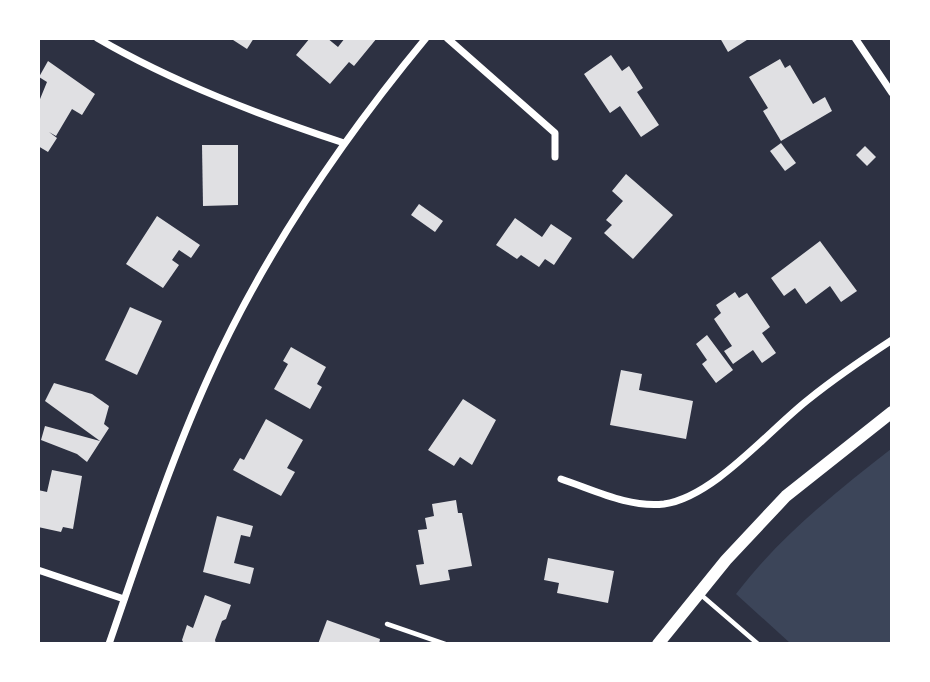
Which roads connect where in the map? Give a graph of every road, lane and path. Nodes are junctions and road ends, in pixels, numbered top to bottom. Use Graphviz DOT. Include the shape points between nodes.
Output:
graph roads {
  1 [pos="97,38"];
  2 [pos="426,38"];
  3 [pos="447,38"];
  4 [pos="855,38"];
  5 [pos="891,93"];
  6 [pos="344,143"];
  7 [pos="555,157"];
  8 [pos="891,340"];
  9 [pos="891,412"];
  10 [pos="561,479"];
  11 [pos="38,570"];
  12 [pos="698,593"];
  13 [pos="124,599"];
  14 [pos="387,624"];
  15 [pos="109,643"];
  16 [pos="445,643"];
  17 [pos="658,643"];
  18 [pos="758,643"];
  1 -- 6 [label="street" via="180,80"];
  2 -- 6 [label="street"];
  3 -- 7 [label="street" via="555,133"];
  4 -- 5 [label="street"];
  6 -- 13 [label="street" via="279,243 210,373"];
  8 -- 10 [label="street" via="808,399 711,484 682,499 636,503"];
  9 -- 12 [label="main road" via="786,496"];
  11 -- 13 [label="street"];
  12 -- 17 [label="main road"];
  12 -- 18 [label="lane"];
  13 -- 15 [label="street"];
  14 -- 16 [label="lane"];
}
